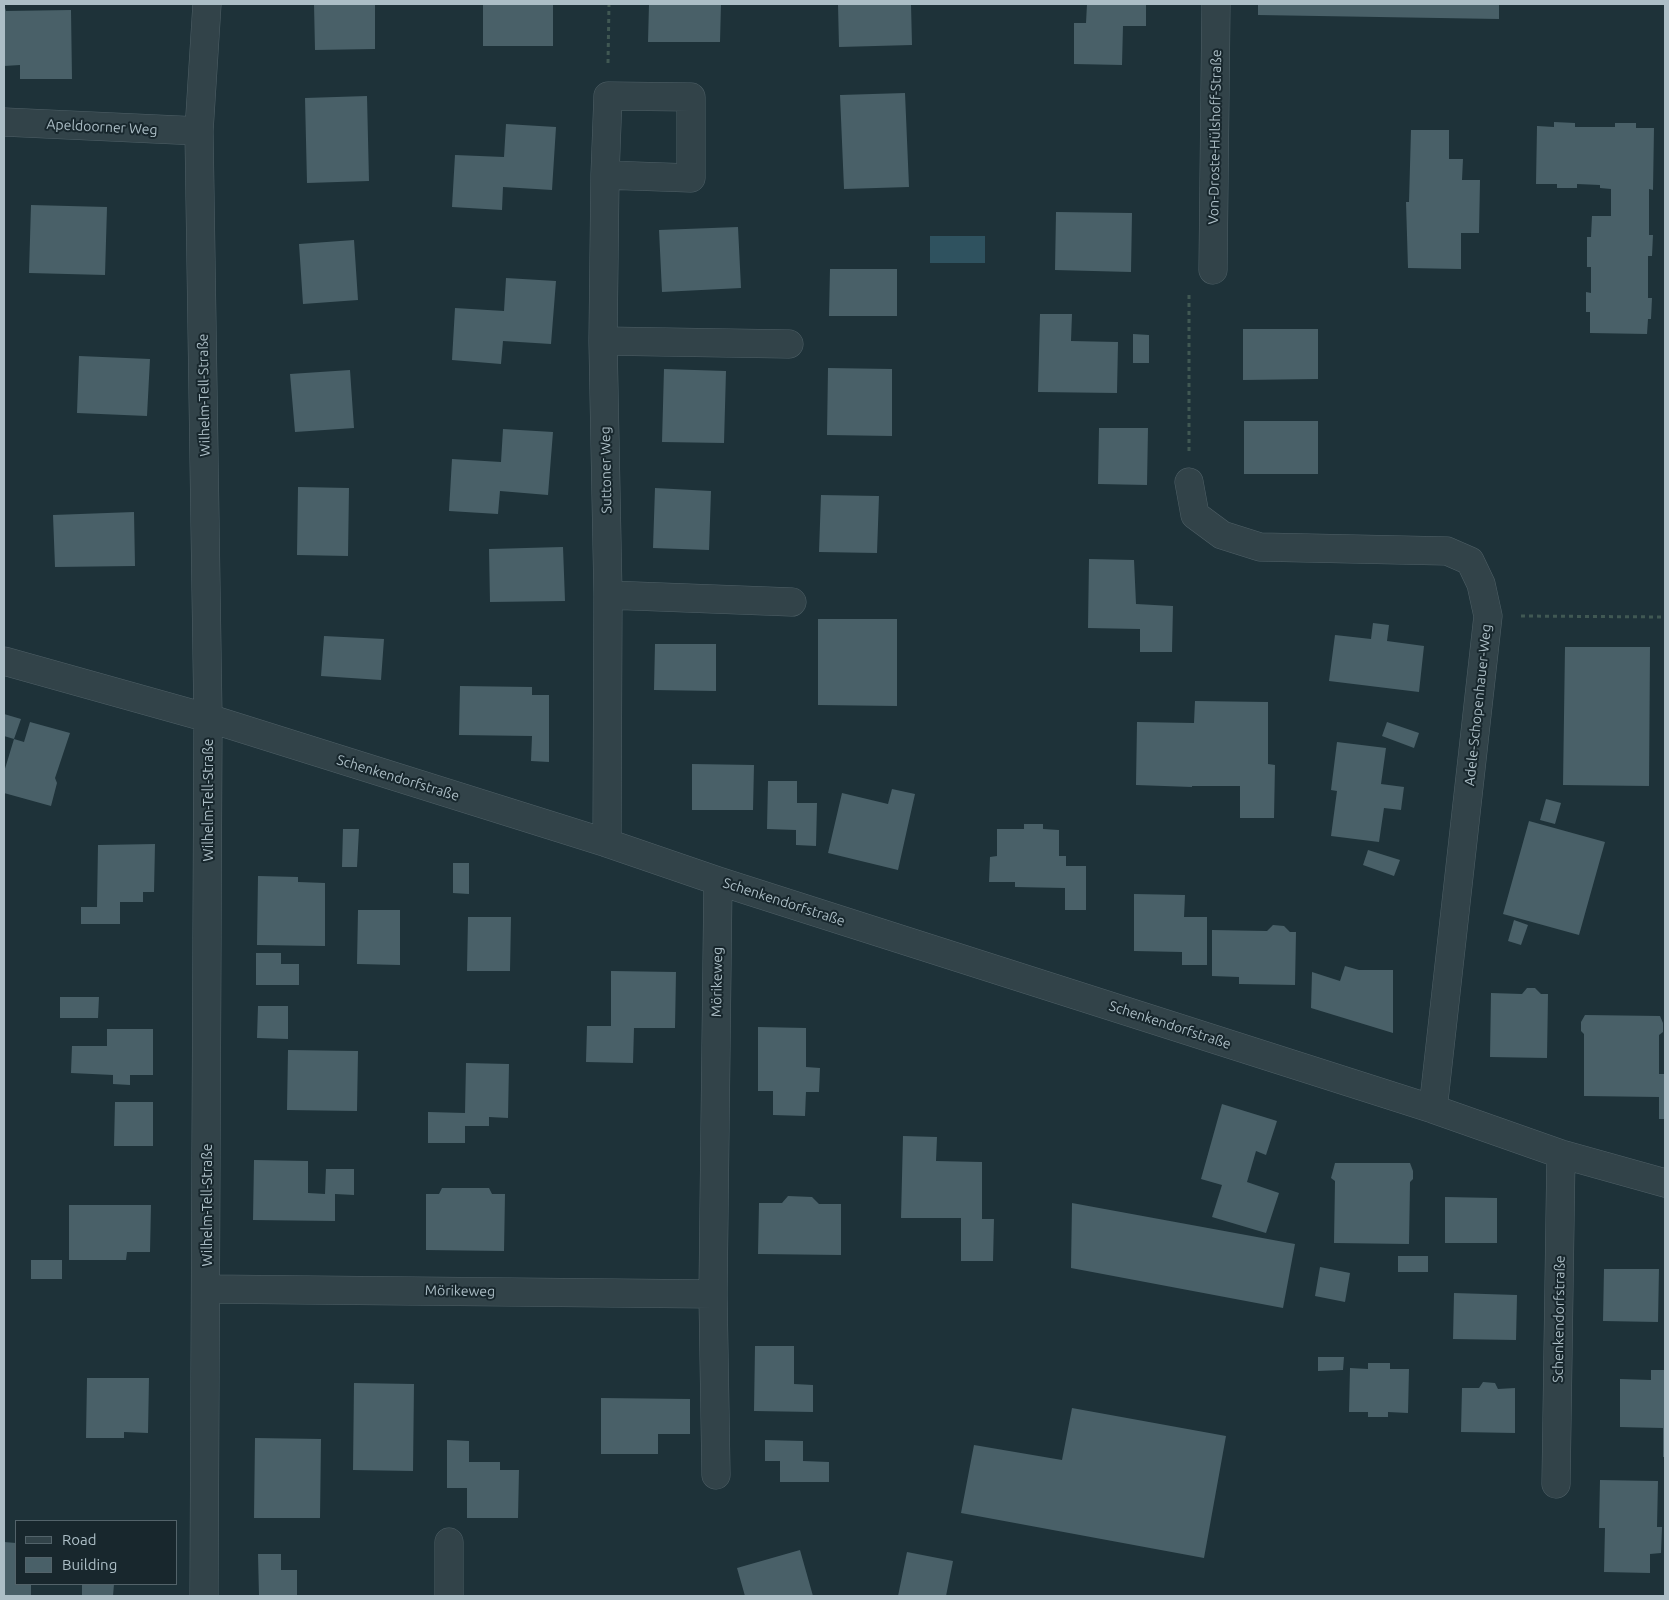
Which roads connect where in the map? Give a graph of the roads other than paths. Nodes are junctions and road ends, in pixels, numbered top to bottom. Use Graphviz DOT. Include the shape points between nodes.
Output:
graph roads {
  1 [pos="207,4"];
  2 [pos="1216,4"];
  3 [pos="4,122"];
  4 [pos="200,131"];
  5 [pos="605,175"];
  6 [pos="1213,270"];
  7 [pos="603,341"];
  8 [pos="789,344"];
  9 [pos="1188,482"];
  10 [pos="608,595"];
  11 [pos="792,602"];
  12 [pos="4,661"];
  13 [pos="208,718"];
  14 [pos="607,843"];
  15 [pos="718,881"];
  16 [pos="1433,1109"];
  17 [pos="1560,1154"];
  18 [pos="1665,1183"];
  19 [pos="207,1289"];
  20 [pos="713,1294"];
  21 [pos="716,1475"];
  22 [pos="1556,1484"];
  23 [pos="450,1542"];
  24 [pos="204,1596"];
  25 [pos="449,1596"];
  1 -- 4 [label="street, Wilhelm-Tell-Straße"];
  2 -- 6 [label="street, Von-Droste-Hülshoff-Straße"];
  3 -- 4 [label="street, Apeldoorner Weg"];
  4 -- 13 [label="street, Wilhelm-Tell-Straße"];
  5 -- 5 [label="street, Suttoner Weg" via="608,96 692,97 691,178"];
  5 -- 7 [label="street, Suttoner Weg"];
  7 -- 8 [label="street"];
  7 -- 10 [label="street, Suttoner Weg"];
  9 -- 16 [label="street, Adele-Schopenhauer-Weg" via="1195,515 1222,535 1260,547 1447,551 1470,561 1481,584 1488,616"];
  10 -- 11 [label="street"];
  10 -- 14 [label="street, Suttoner Weg"];
  12 -- 13 [label="street, Schenkendorfstraße"];
  13 -- 14 [label="street, Schenkendorfstraße"];
  13 -- 19 [label="street, Wilhelm-Tell-Straße"];
  14 -- 15 [label="street, Schenkendorfstraße"];
  15 -- 16 [label="street, Schenkendorfstraße"];
  15 -- 20 [label="street, Mörikeweg"];
  16 -- 17 [label="street, Schenkendorfstraße"];
  17 -- 18 [label="street, Schenkendorfstraße"];
  17 -- 22 [label="street, Schenkendorfstraße"];
  19 -- 20 [label="street, Mörikeweg"];
  19 -- 24 [label="street, Wilhelm-Tell-Straße"];
  20 -- 21 [label="street, Mörikeweg"];
  23 -- 25 [label="street"];
}
